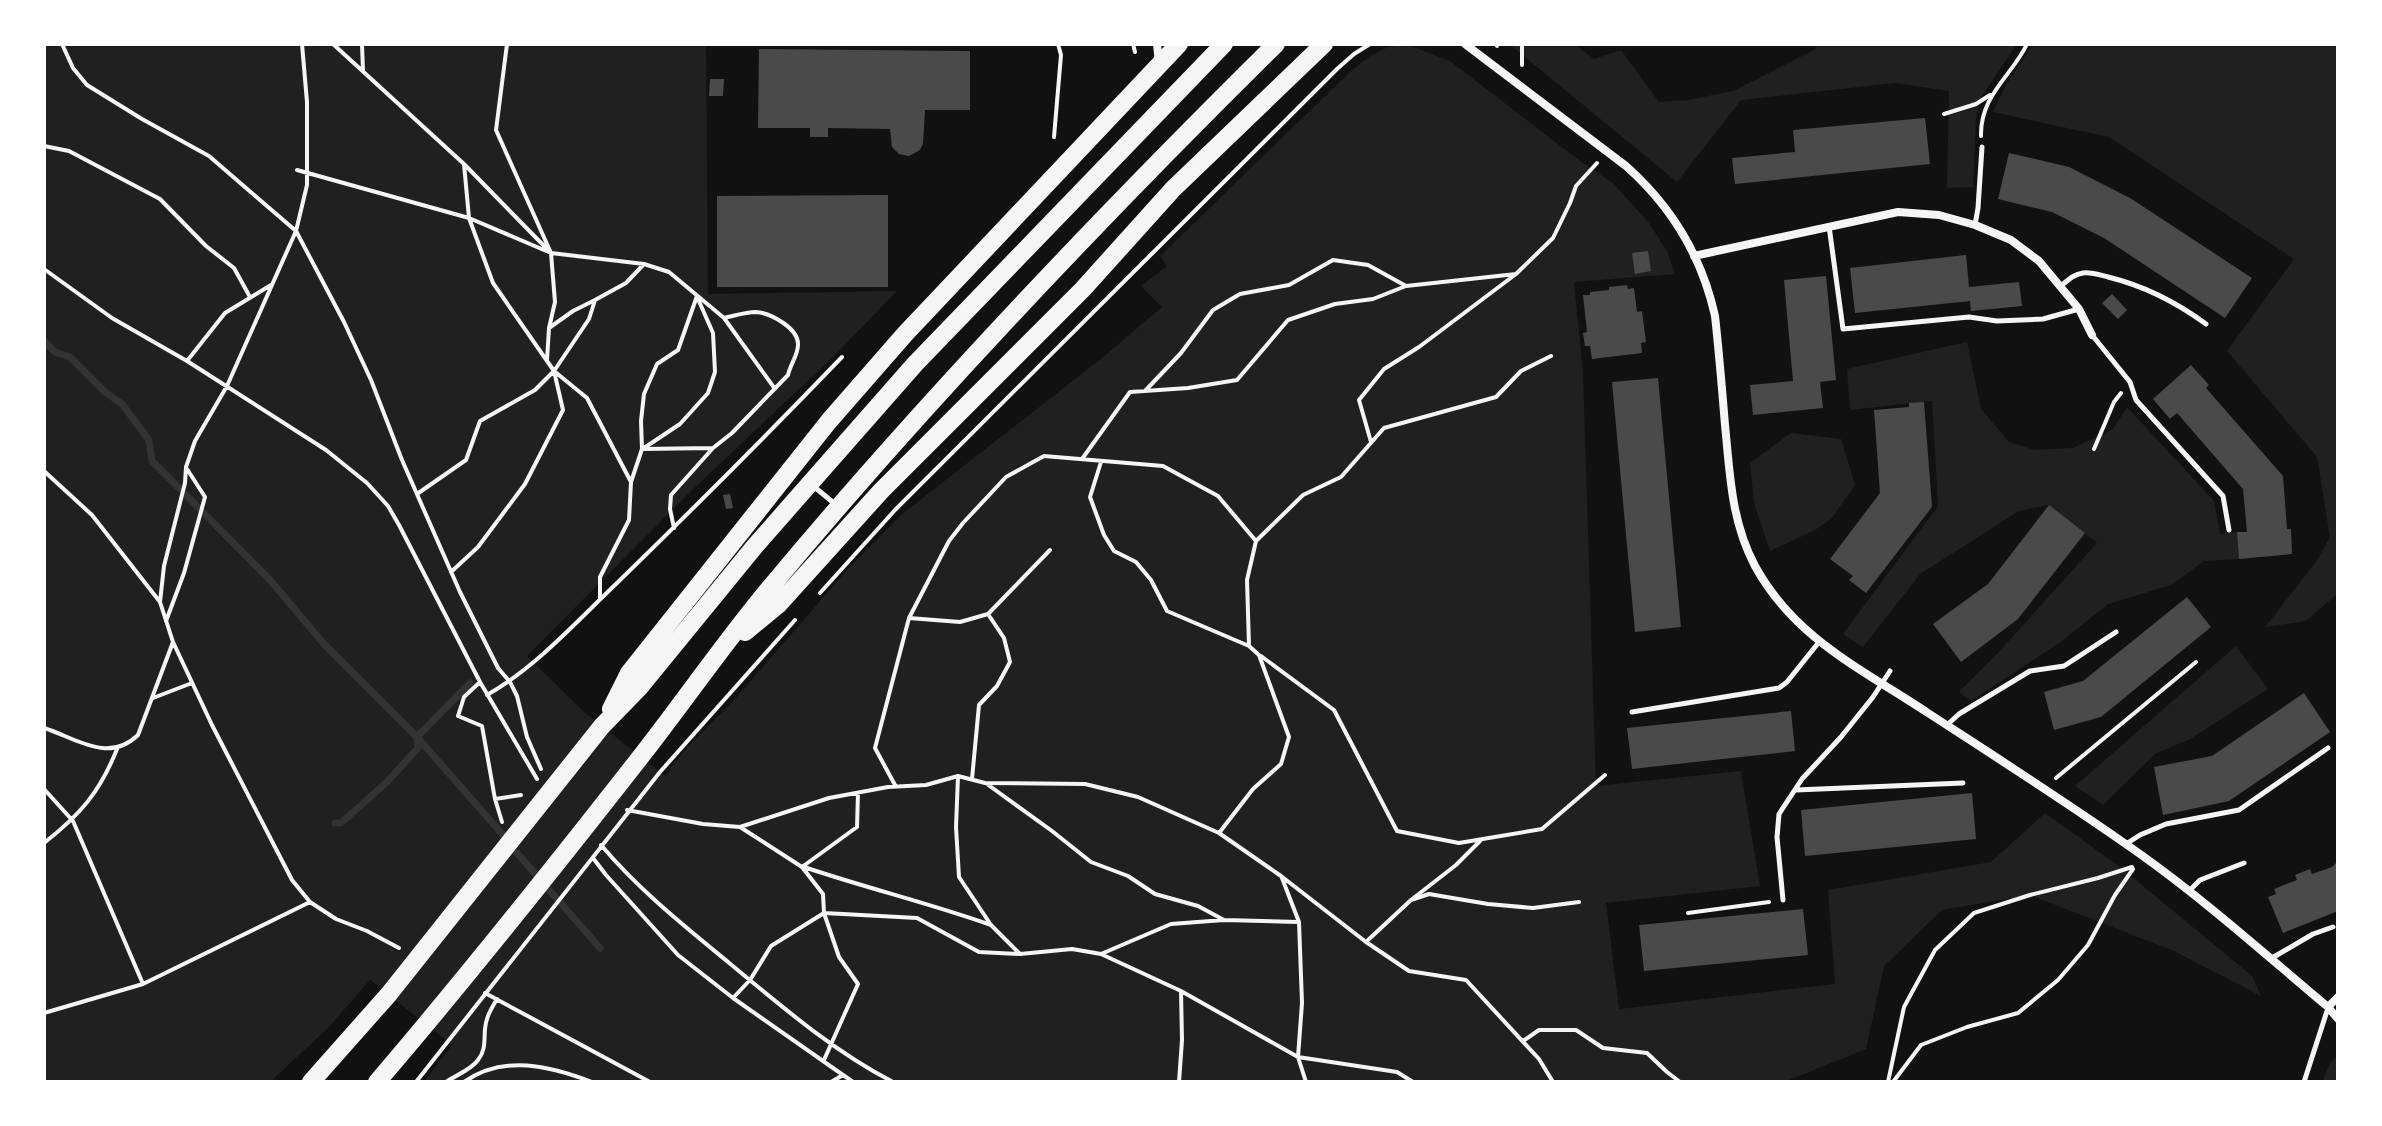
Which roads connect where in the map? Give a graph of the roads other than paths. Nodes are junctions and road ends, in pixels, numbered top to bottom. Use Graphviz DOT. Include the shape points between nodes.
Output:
graph roads {
  1 [pos="1157,44"];
  2 [pos="1179,44"];
  3 [pos="1224,44"];
  4 [pos="1276,44"];
  5 [pos="1324,44"];
  6 [pos="1465,44"];
  7 [pos="1159,64"];
  8 [pos="1982,147"];
  9 [pos="1829,225"];
  10 [pos="1975,225"];
  11 [pos="1694,256"];
  12 [pos="2061,286"];
  13 [pos="2079,309"];
  14 [pos="2206,324"];
  15 [pos="2092,335"];
  16 [pos="812,484"];
  17 [pos="838,507"];
  18 [pos="2229,530"];
  19 [pos="2116,632"];
  20 [pos="1819,642"];
  21 [pos="722,652"];
  22 [pos="1890,671"];
  23 [pos="1882,682"];
  24 [pos="1632,712"];
  25 [pos="1947,725"];
  26 [pos="602,726"];
  27 [pos="2328,748"];
  28 [pos="1963,783"];
  29 [pos="1795,790"];
  30 [pos="2125,845"];
  31 [pos="2244,863"];
  32 [pos="2189,891"];
  33 [pos="1783,900"];
  34 [pos="2333,927"];
  35 [pos="2272,958"];
  36 [pos="2338,997"];
  37 [pos="2328,1007"];
  38 [pos="2338,1019"];
  39 [pos="311,1082"];
  40 [pos="377,1082"];
  41 [pos="2304,1082"];
  1 -- 7 [label="street"];
  2 -- 7 [label="main road"];
  3 -- 16 [label="main road" via="915,364"];
  4 -- 17 [label="main road" via="1154,164"];
  5 -- 21 [label="main road" via="1173,189 779,604"];
  6 -- 11 [label="street" via="1648,185 1675,219"];
  7 -- 26 [label="main road" via="829,421 629,673"];
  8 -- 10 [label="lane"];
  9 -- 10 [label="street" via="1898,212"];
  9 -- 11 [label="street"];
  9 -- 13 [label="lane" via="1843,329 1969,317 2043,319"];
  10 -- 12 [label="street" via="2011,240"];
  11 -- 20 [label="street" via="1715,316 1733,505 1741,536 1771,592"];
  12 -- 13 [label="street"];
  12 -- 14 [label="lane" via="2086,272 2118,279 2183,307"];
  13 -- 15 [label="street"];
  15 -- 18 [label="lane" via="2130,382 2136,400 2223,496"];
  16 -- 17 [label="lane"];
  16 -- 26 [label="main road"];
  17 -- 21 [label="main road"];
  19 -- 25 [label="lane" via="2064,666 2030,671"];
  20 -- 23 [label="street"];
  20 -- 24 [label="lane" via="1779,688"];
  21 -- 40 [label="main road"];
  22 -- 23 [label="lane"];
  23 -- 25 [label="street"];
  23 -- 29 [label="lane"];
  25 -- 30 [label="street"];
  26 -- 39 [label="main road" via="389,994"];
  27 -- 30 [label="lane" via="2239,810 2166,824"];
  28 -- 29 [label="lane"];
  29 -- 33 [label="lane" via="1779,814"];
  30 -- 32 [label="street"];
  31 -- 32 [label="lane" via="2200,880"];
  32 -- 35 [label="street"];
  34 -- 35 [label="lane"];
  35 -- 37 [label="street"];
  36 -- 37 [label="street"];
  37 -- 38 [label="street"];
  37 -- 41 [label="lane"];
}
